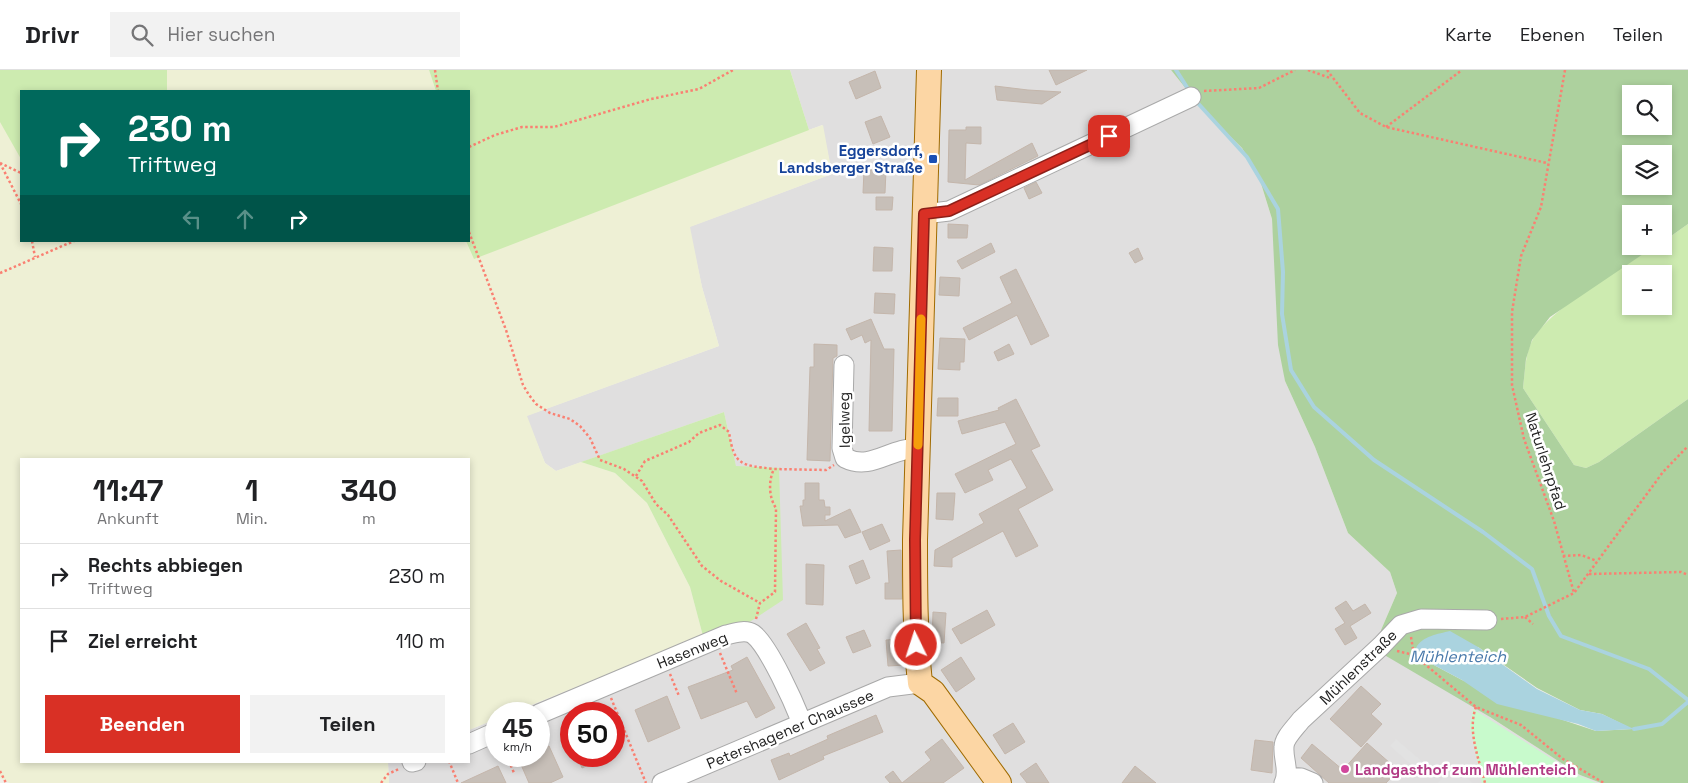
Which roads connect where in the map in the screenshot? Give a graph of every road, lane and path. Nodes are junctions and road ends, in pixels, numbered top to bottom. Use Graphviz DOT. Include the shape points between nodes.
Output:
graph roads {
  1 [pos="434,70"];
  2 [pos="733,70"];
  3 [pos="928,70"];
  4 [pos="1295,70"];
  5 [pos="1308,70"];
  6 [pos="1327,70"];
  7 [pos="1462,70"];
  8 [pos="1565,70"];
  9 [pos="1331,78"];
  10 [pos="438,90"];
  11 [pos="1195,95"];
  12 [pos="1386,127"];
  13 [pos="470,147"];
  14 [pos="0,163"];
  15 [pos="1547,163"];
  16 [pos="20,172"];
  17 [pos="20,202"];
  18 [pos="924,214"];
  19 [pos="470,235"];
  20 [pos="32,242"];
  21 [pos="72,242"];
  22 [pos="35,258"];
  23 [pos="0,273"];
  24 [pos="844,365"];
  25 [pos="1688,446"];
  26 [pos="918,448"];
  27 [pos="845,458"];
  28 [pos="774,469"];
  29 [pos="636,476"];
  30 [pos="1563,556"];
  31 [pos="1597,561"];
  32 [pos="1589,574"];
  33 [pos="1688,575"];
  34 [pos="1574,593"];
  35 [pos="760,603"];
  36 [pos="1525,617"];
  37 [pos="1488,620"];
  38 [pos="1534,624"];
  39 [pos="753,634"];
  40 [pos="714,640"];
  41 [pos="1382,646"];
  42 [pos="665,661"];
  43 [pos="920,683"];
  44 [pos="606,686"];
  45 [pos="737,694"];
  46 [pos="680,696"];
  47 [pos="1476,707"];
  48 [pos="550,709"];
  49 [pos="802,723"];
  50 [pos="485,737"];
  51 [pos="470,744"];
  52 [pos="412,763"];
  53 [pos="450,763"];
  54 [pos="512,767"];
  55 [pos="0,772"];
  56 [pos="514,773"];
  57 [pos="1286,780"];
  58 [pos="6,783"];
  59 [pos="381,783"];
  60 [pos="458,783"];
  61 [pos="646,783"];
  62 [pos="662,783"];
  63 [pos="999,783"];
  64 [pos="1313,783"];
  65 [pos="1485,783"];
  66 [pos="1604,783"];
  1 -- 10 [label="path"];
  2 -- 13 [label="path" via="699,89 650,99 554,127 522,127"];
  3 -- 18 [label="main road"];
  4 -- 11 [label="path" via="1260,88 1205,91"];
  5 -- 9 [label="path"];
  6 -- 9 [label="path"];
  7 -- 12 [label="path"];
  8 -- 15 [label="path, Naturlehrpfad"];
  9 -- 12 [label="path" via="1360,113"];
  11 -- 18 [label="street" via="949,211"];
  12 -- 15 [label="path"];
  14 -- 16 [label="path"];
  14 -- 17 [label="path"];
  15 -- 30 [label="path, Naturlehrpfad" via="1541,207 1521,256 1512,312 1512,385 1524,439 1554,521"];
  18 -- 26 [label="main road"];
  19 -- 29 [label="path" via="529,395 541,408 580,426 590,438 600,460"];
  20 -- 22 [label="path"];
  21 -- 22 [label="path"];
  22 -- 23 [label="path"];
  24 -- 27 [label="street, Igelweg" via="842,448"];
  25 -- 31 [label="path" via="1663,472"];
  26 -- 27 [label="street, Igelweg" via="905,448 865,464"];
  26 -- 43 [label="main road" via="914,617"];
  27 -- 28 [label="path" via="826,470"];
  28 -- 29 [label="path" via="743,464 732,453 729,432 720,425 645,461"];
  28 -- 35 [label="path" via="770,476 771,500 776,508 775,592"];
  29 -- 35 [label="path" via="649,489 656,504 668,515 702,566"];
  30 -- 31 [label="path" via="1581,555"];
  30 -- 34 [label="path, Naturlehrpfad"];
  31 -- 32 [label="path"];
  32 -- 33 [label="path" via="1681,572"];
  32 -- 34 [label="path"];
  34 -- 36 [label="path"];
  35 -- 39 [label="path"];
  36 -- 37 [label="path"];
  36 -- 38 [label="path"];
  37 -- 41 [label="street, Mühlenstraße" via="1421,619 1401,625"];
  39 -- 40 [label="street, Hasenweg" via="744,631"];
  39 -- 49 [label="street" via="764,646"];
  40 -- 42 [label="street, Hasenweg"];
  40 -- 45 [label="path"];
  41 -- 47 [label="path" via="1414,655"];
  41 -- 57 [label="street, Mühlenstraße" via="1301,720 1290,734 1283,746"];
  42 -- 44 [label="street, Hasenweg"];
  42 -- 46 [label="path"];
  43 -- 49 [label="street, Petershagener Chaussee" via="888,687"];
  43 -- 63 [label="main road" via="933,692"];
  44 -- 48 [label="street, Hasenweg"];
  44 -- 61 [label="path"];
  47 -- 65 [label="path" via="1472,729"];
  47 -- 66 [label="path" via="1521,725 1563,758"];
  49 -- 62 [label="street, Petershagener Chaussee"];
  50 -- 51 [label="street"];
  52 -- 59 [label="path" via="388,774"];
  53 -- 60 [label="path"];
  54 -- 56 [label="path"];
  55 -- 58 [label="path"];
  57 -- 64 [label="street" via="1300,778"];
}
